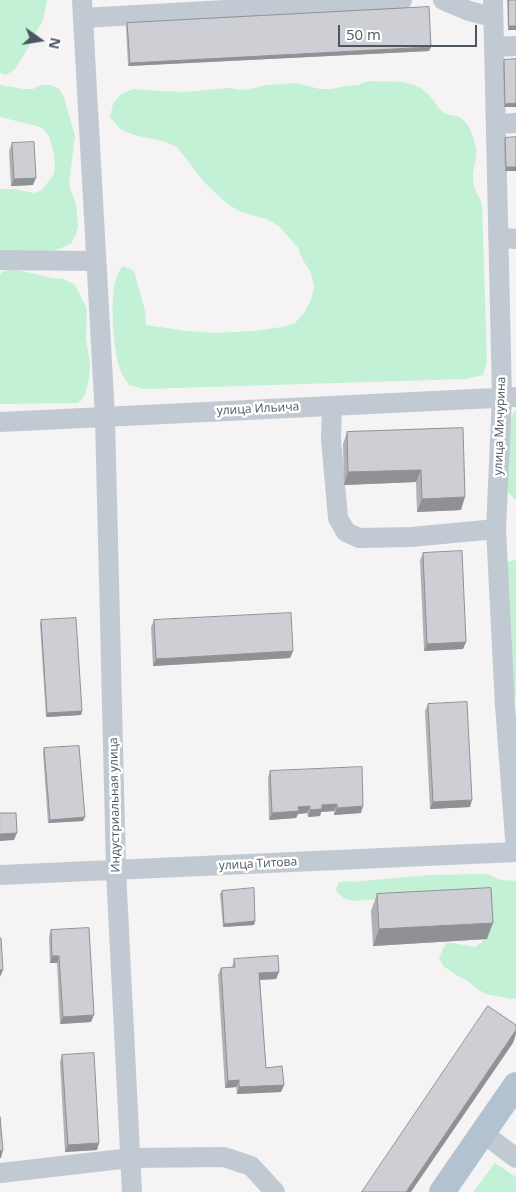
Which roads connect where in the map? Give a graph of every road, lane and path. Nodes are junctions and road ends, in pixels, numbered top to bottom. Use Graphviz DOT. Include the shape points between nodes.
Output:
graph roads {
  1 [pos="402,0"];
  2 [pos="443,0"];
  3 [pos="83,9"];
  4 [pos="493,9"];
  5 [pos="516,46"];
  6 [pos="494,47"];
  7 [pos="516,123"];
  8 [pos="496,124"];
  9 [pos="507,238"];
  10 [pos="0,260"];
  11 [pos="96,261"];
  12 [pos="508,334"];
  13 [pos="509,397"];
  14 [pos="332,406"];
  15 [pos="105,417"];
  16 [pos="0,422"];
  17 [pos="496,529"];
  18 [pos="516,852"];
  19 [pos="116,870"];
  20 [pos="0,875"];
  21 [pos="516,1085"];
  22 [pos="483,1133"];
  23 [pos="130,1158"];
  24 [pos="516,1158"];
  25 [pos="0,1173"];
  26 [pos="132,1192"];
  27 [pos="275,1192"];
  28 [pos="442,1192"];
  1 -- 3 [label="street"];
  2 -- 4 [label="street" via="468,11"];
  3 -- 11 [label="street, Индустриальная улица"];
  4 -- 6 [label="street, улица Мичурина"];
  5 -- 6 [label="street"];
  6 -- 8 [label="street, улица Мичурина"];
  7 -- 8 [label="street"];
  8 -- 9 [label="street, улица Мичурина"];
  9 -- 12 [label="street, улица Мичурина"];
  10 -- 11 [label="street"];
  11 -- 15 [label="street, Индустриальная улица"];
  12 -- 13 [label="street, улица Мичурина"];
  13 -- 14 [label="street, улица Ильича"];
  13 -- 17 [label="street, улица Мичурина"];
  14 -- 15 [label="street, улица Ильича"];
  14 -- 17 [label="street" via="331,439 338,518 346,532 359,538 411,537"];
  15 -- 16 [label="street, улица Ильича"];
  15 -- 19 [label="street, Индустриальная улица"];
  17 -- 18 [label="street, улица Мичурина"];
  18 -- 19 [label="street, улица Титова"];
  19 -- 20 [label="street, улица Титова"];
  19 -- 23 [label="street, Индустриальная улица"];
  21 -- 22 [label="main road"];
  22 -- 24 [label="street"];
  22 -- 28 [label="main road"];
  23 -- 25 [label="street"];
  23 -- 26 [label="street, Индустриальная улица"];
  23 -- 27 [label="street" via="224,1157 251,1166"];
}
